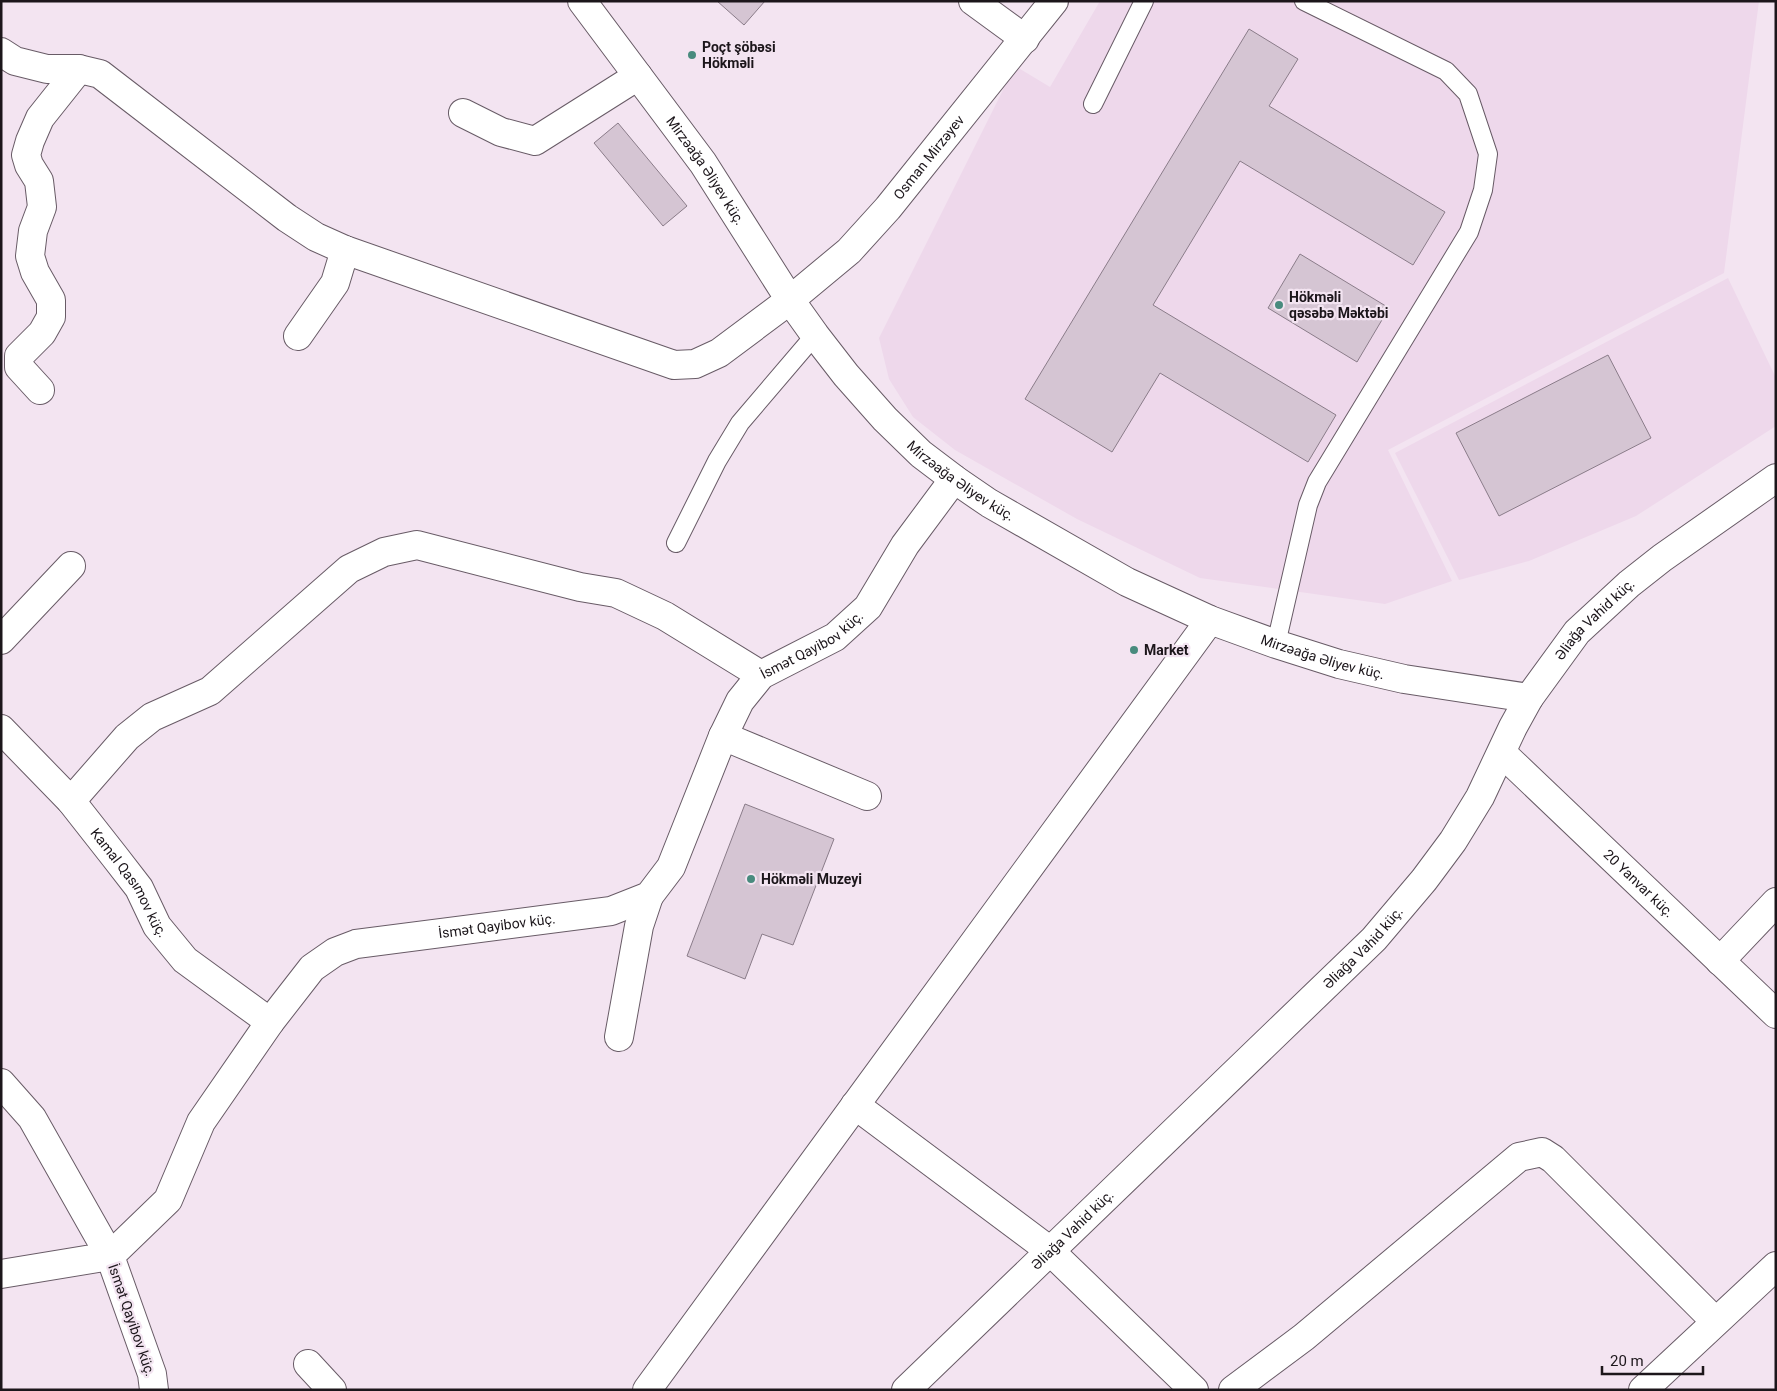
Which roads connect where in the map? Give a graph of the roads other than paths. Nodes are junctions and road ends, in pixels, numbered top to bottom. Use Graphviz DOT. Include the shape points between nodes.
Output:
graph roads {
  1 [pos="973,1"];
  2 [pos="1054,1"];
  3 [pos="1144,1"];
  4 [pos="1304,1"];
  5 [pos="588,3"];
  6 [pos="1024,39"];
  7 [pos="1,52"];
  8 [pos="79,69"];
  9 [pos="638,76"];
  10 [pos="1093,104"];
  11 [pos="462,113"];
  12 [pos="345,250"];
  13 [pos="790,300"];
  14 [pos="298,336"];
  15 [pos="815,336"];
  16 [pos="40,390"];
  17 [pos="1776,478"];
  18 [pos="954,479"];
  19 [pos="676,543"];
  20 [pos="71,566"];
  21 [pos="1210,620"];
  22 [pos="1,640"];
  23 [pos="1276,644"];
  24 [pos="761,675"];
  25 [pos="1529,698"];
  26 [pos="1,729"];
  27 [pos="723,736"];
  28 [pos="1502,753"];
  29 [pos="867,796"];
  30 [pos="71,801"];
  31 [pos="649,896"];
  32 [pos="1776,902"];
  33 [pos="1720,961"];
  34 [pos="1776,1014"];
  35 [pos="270,1022"];
  36 [pos="619,1037"];
  37 [pos="1,1083"];
  38 [pos="855,1105"];
  39 [pos="1049,1250"];
  40 [pos="110,1256"];
  41 [pos="1776,1266"];
  42 [pos="1,1274"];
  43 [pos="1715,1321"];
  44 [pos="308,1364"];
  45 [pos="154,1390"];
  46 [pos="332,1390"];
  47 [pos="647,1390"];
  48 [pos="906,1390"];
  49 [pos="1194,1390"];
  50 [pos="1233,1390"];
  51 [pos="1643,1390"];
  1 -- 6 [label="street"];
  2 -- 6 [label="street, Osman Mirzəyev"];
  3 -- 10 [label="lane"];
  4 -- 23 [label="lane" via="1446,71 1468,94 1488,154 1483,190 1469,232 1317,482 1308,505"];
  5 -- 9 [label="street, Mirzəağa Əliyev küç."];
  6 -- 13 [label="street, Osman Mirzəyev" via="888,208 849,251"];
  7 -- 8 [label="street, Osman Mirzəyev" via="15,61 47,69"];
  8 -- 12 [label="street, Osman Mirzəyev" via="100,74 287,218 316,237"];
  8 -- 16 [label="street" via="40,118 26,155 40,181 42,207 33,231 30,256 51,300 52,317 42,333 19,356 20,367"];
  9 -- 11 [label="street" via="535,142 501,132"];
  9 -- 13 [label="street, Mirzəağa Əliyev küç." via="703,163"];
  12 -- 13 [label="street, Osman Mirzəyev" via="674,365 695,364 719,353"];
  12 -- 14 [label="street" via="335,283"];
  13 -- 15 [label="street, Mirzəağa Əliyev küç."];
  15 -- 18 [label="street, Mirzəağa Əliyev küç." via="885,419 921,454"];
  15 -- 19 [label="lane" via="740,423"];
  17 -- 25 [label="street, Əliağa Vahid küç." via="1662,558 1603,606 1577,632"];
  18 -- 21 [label="street, Mirzəağa Əliyev küç." via="989,503 1127,582"];
  18 -- 24 [label="street, İsmət Qayibov küç." via="905,545 868,608 835,637"];
  20 -- 22 [label="street"];
  21 -- 23 [label="street, Mirzəağa Əliyev küç."];
  21 -- 38 [label="street"];
  23 -- 25 [label="street, Mirzəağa Əliyev küç." via="1339,664 1404,679"];
  24 -- 27 [label="street, İsmət Qayibov küç." via="740,701"];
  24 -- 30 [label="street" via="665,616 616,593 580,587 417,545 384,552 349,569 210,691 152,717 127,737"];
  25 -- 28 [label="street, Əliağa Vahid küç."];
  26 -- 30 [label="street, Kamal Qasımov küç."];
  27 -- 29 [label="street"];
  27 -- 31 [label="street, İsmət Qayibov küç." via="671,867"];
  28 -- 33 [label="street, 20 Yanvar küç."];
  28 -- 39 [label="street, Əliağa Vahid küç." via="1453,841 1374,939"];
  30 -- 35 [label="street, Kamal Qasımov küç." via="140,888 157,926 185,960"];
  31 -- 35 [label="street, İsmət Qayibov küç." via="610,911 356,944 335,952 312,968"];
  31 -- 36 [label="street" via="639,926"];
  32 -- 33 [label="street"];
  33 -- 34 [label="street, 20 Yanvar küç."];
  35 -- 40 [label="street, İsmət Qayibov küç." via="201,1122 168,1200"];
  37 -- 40 [label="street" via="32,1118"];
  38 -- 39 [label="street"];
  38 -- 47 [label="street"];
  39 -- 48 [label="street, Əliağa Vahid küç."];
  39 -- 49 [label="street"];
  40 -- 42 [label="street"];
  40 -- 45 [label="street, İsmət Qayibov küç." via="152,1374"];
  41 -- 43 [label="street"];
  43 -- 50 [label="street" via="1553,1159 1542,1152 1519,1157 1304,1337"];
  43 -- 51 [label="street"];
  44 -- 46 [label="street"];
}
